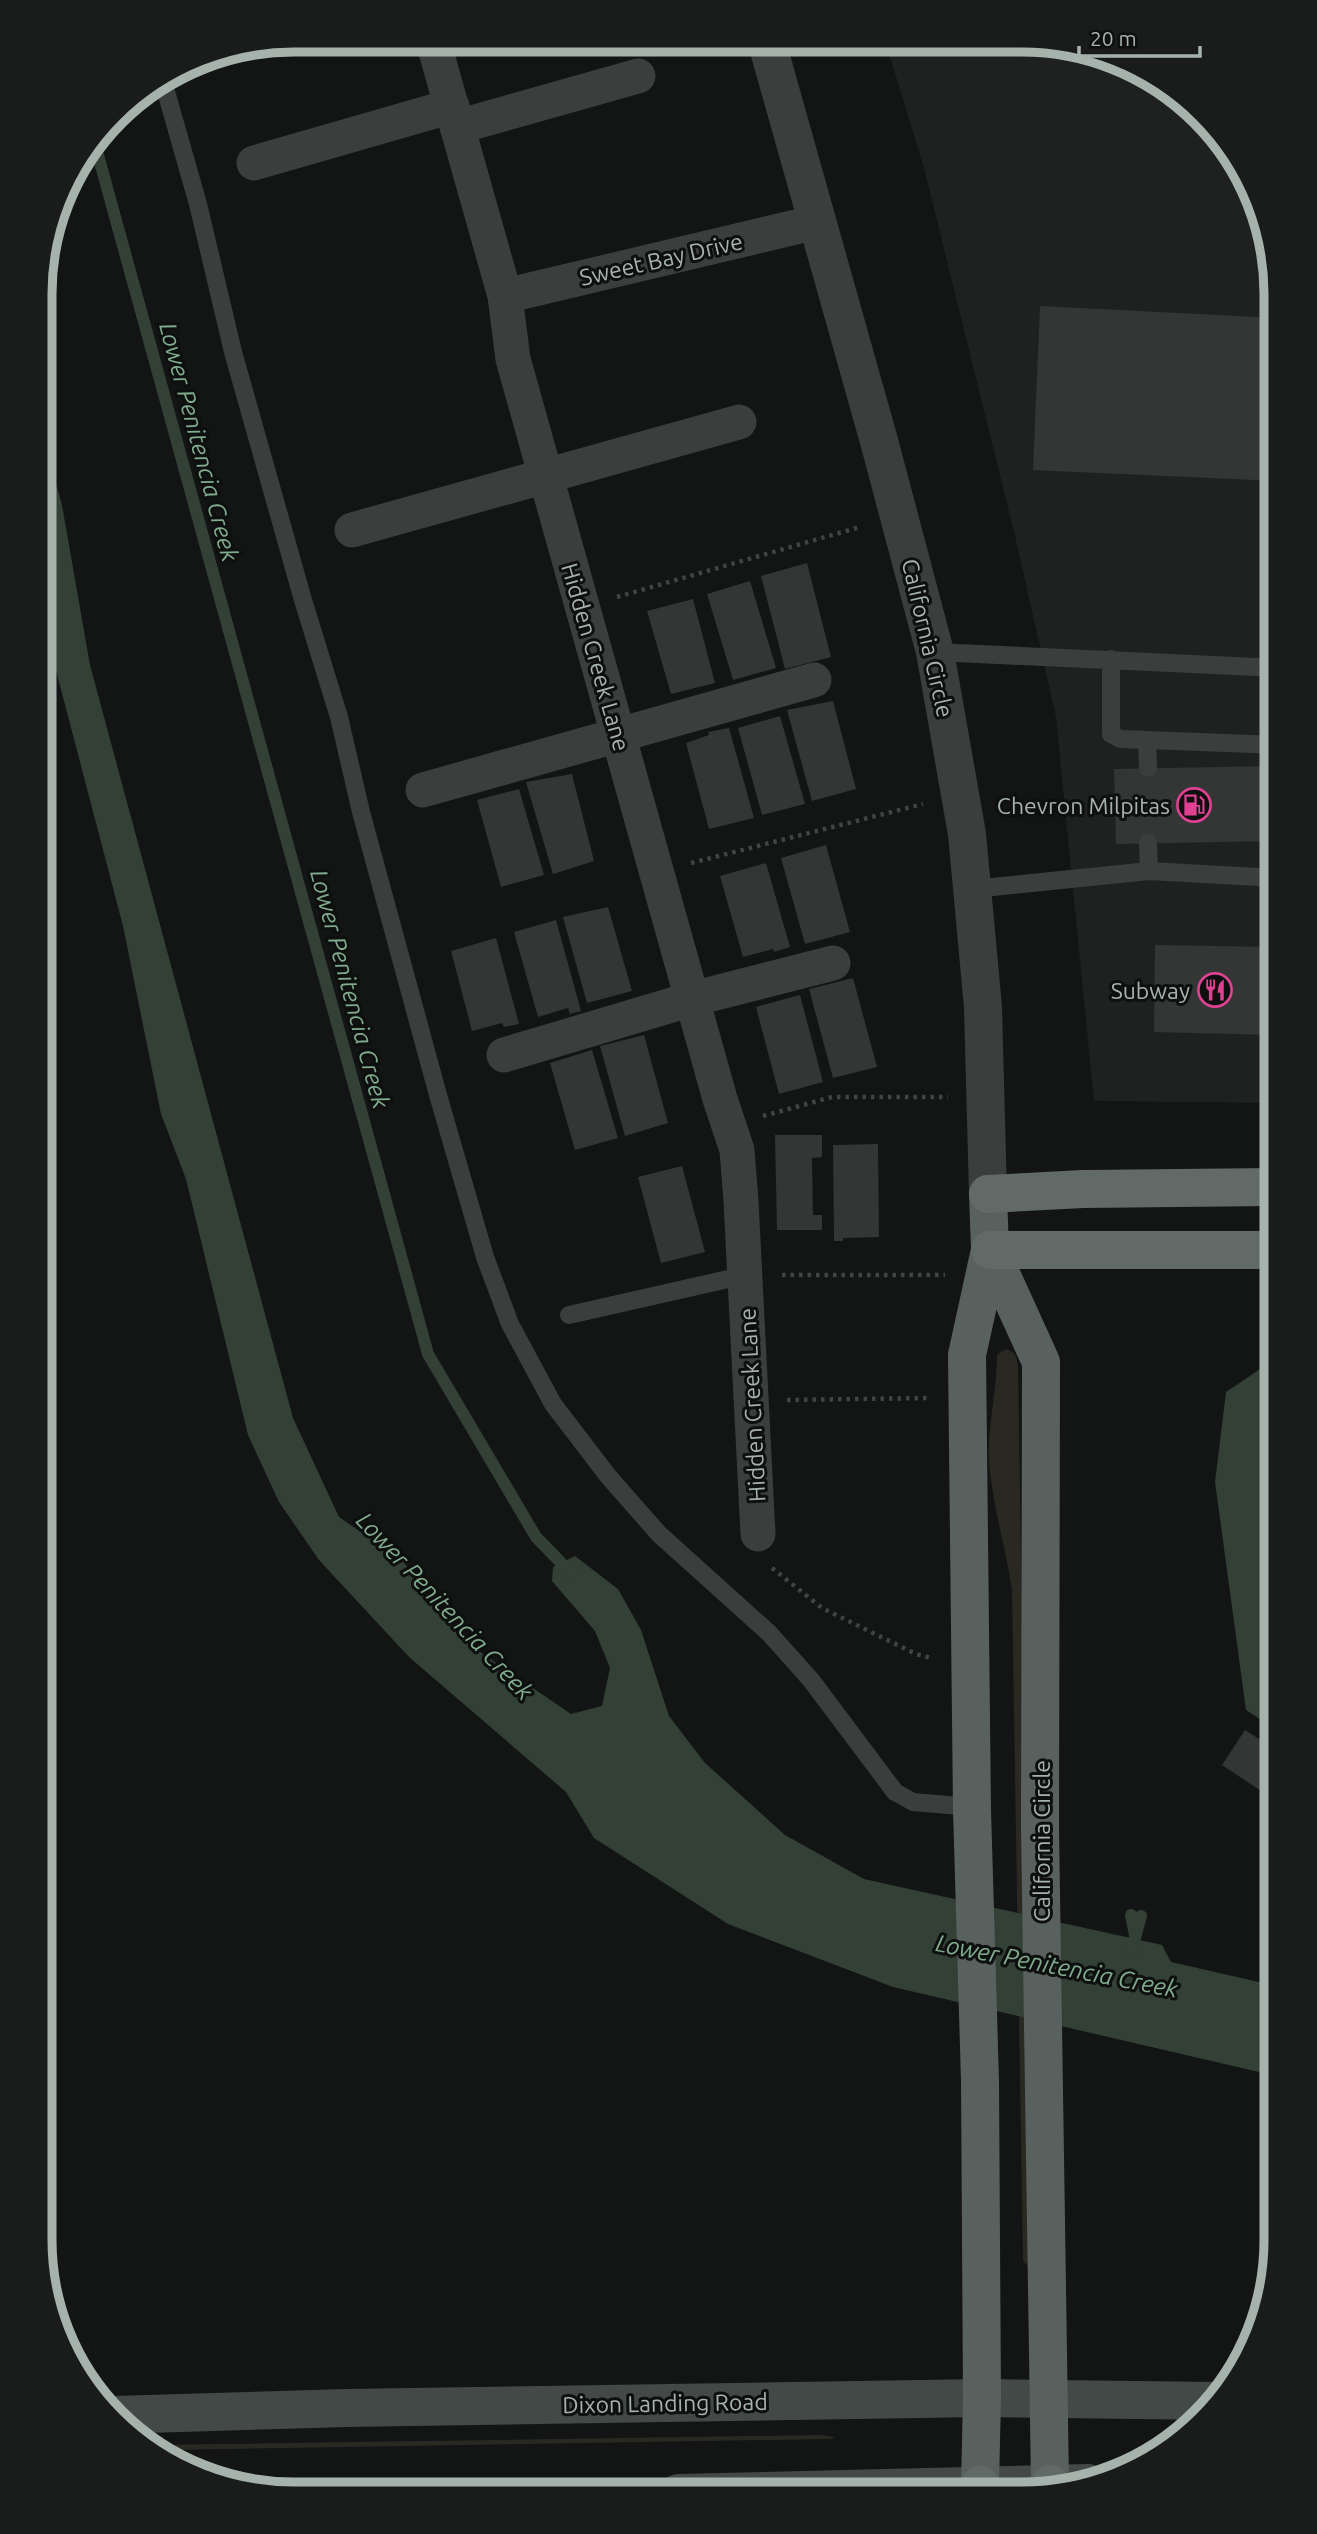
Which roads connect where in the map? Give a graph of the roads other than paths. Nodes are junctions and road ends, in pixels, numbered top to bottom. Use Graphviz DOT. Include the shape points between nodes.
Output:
graph roads {
  1 [pos="436,52"];
  2 [pos="770,52"];
  3 [pos="638,76"];
  4 [pos="166,90"];
  5 [pos="454,117"];
  6 [pos="254,163"];
  7 [pos="817,222"];
  8 [pos="505,296"];
  9 [pos="739,422"];
  10 [pos="545,477"];
  11 [pos="352,530"];
  12 [pos="935,652"];
  13 [pos="1111,659"];
  14 [pos="1264,667"];
  15 [pos="814,680"];
  16 [pos="618,736"];
  17 [pos="1147,740"];
  18 [pos="1264,744"];
  19 [pos="1148,768"];
  20 [pos="423,790"];
  21 [pos="1149,843"];
  22 [pos="1149,871"];
  23 [pos="1264,877"];
  24 [pos="972,889"];
  25 [pos="833,963"];
  26 [pos="692,999"];
  27 [pos="504,1055"];
  28 [pos="1264,1187"];
  29 [pos="988,1194"];
  30 [pos="1264,1251"];
  31 [pos="987,1263"];
  32 [pos="746,1275"];
  33 [pos="569,1315"];
  34 [pos="758,1534"];
  35 [pos="972,1808"];
  36 [pos="982,2398"];
  37 [pos="1048,2398"];
  38 [pos="1203,2401"];
  39 [pos="127,2415"];
  40 [pos="1051,2479"];
  41 [pos="981,2482"];
  1 -- 5 [label="street, Hidden Creek Lane"];
  2 -- 7 [label="street, California Circle"];
  3 -- 5 [label="street"];
  4 -- 35 [label="lane" via="438,1095 485,1257 510,1324 553,1404 608,1476 659,1534 769,1633 811,1680 895,1792 913,1802"];
  5 -- 6 [label="street"];
  5 -- 8 [label="street, Hidden Creek Lane"];
  7 -- 8 [label="street, Sweet Bay Drive"];
  7 -- 12 [label="street, California Circle"];
  8 -- 10 [label="street, Hidden Creek Lane" via="513,359"];
  9 -- 10 [label="street"];
  10 -- 11 [label="street"];
  10 -- 16 [label="street, Hidden Creek Lane"];
  12 -- 13 [label="lane"];
  12 -- 24 [label="street, California Circle" via="961,795"];
  13 -- 14 [label="lane"];
  13 -- 17 [label="lane" via="1111,734"];
  15 -- 16 [label="street"];
  16 -- 20 [label="street"];
  16 -- 26 [label="street, Hidden Creek Lane"];
  17 -- 18 [label="lane"];
  17 -- 19 [label="lane"];
  21 -- 22 [label="lane"];
  22 -- 23 [label="lane"];
  22 -- 24 [label="lane"];
  24 -- 29 [label="street, California Circle" via="983,1007"];
  25 -- 26 [label="street"];
  26 -- 27 [label="street"];
  26 -- 32 [label="street, Hidden Creek Lane" via="737,1150"];
  28 -- 29 [label="highway"];
  29 -- 31 [label="highway, California Circle"];
  30 -- 31 [label="highway"];
  31 -- 35 [label="highway, California Circle" via="967,1355"];
  31 -- 37 [label="highway, California Circle" via="1041,1362 1040,1828"];
  32 -- 33 [label="lane, Hidden Creek Lane"];
  32 -- 34 [label="street, Hidden Creek Lane"];
  35 -- 36 [label="highway, California Circle"];
  36 -- 37 [label="main road, Dixon Landing Road"];
  36 -- 39 [label="main road, Dixon Landing Road"];
  36 -- 41 [label="highway, California Circle"];
  37 -- 38 [label="main road, Dixon Landing Road"];
  37 -- 40 [label="highway, California Circle"];
}
